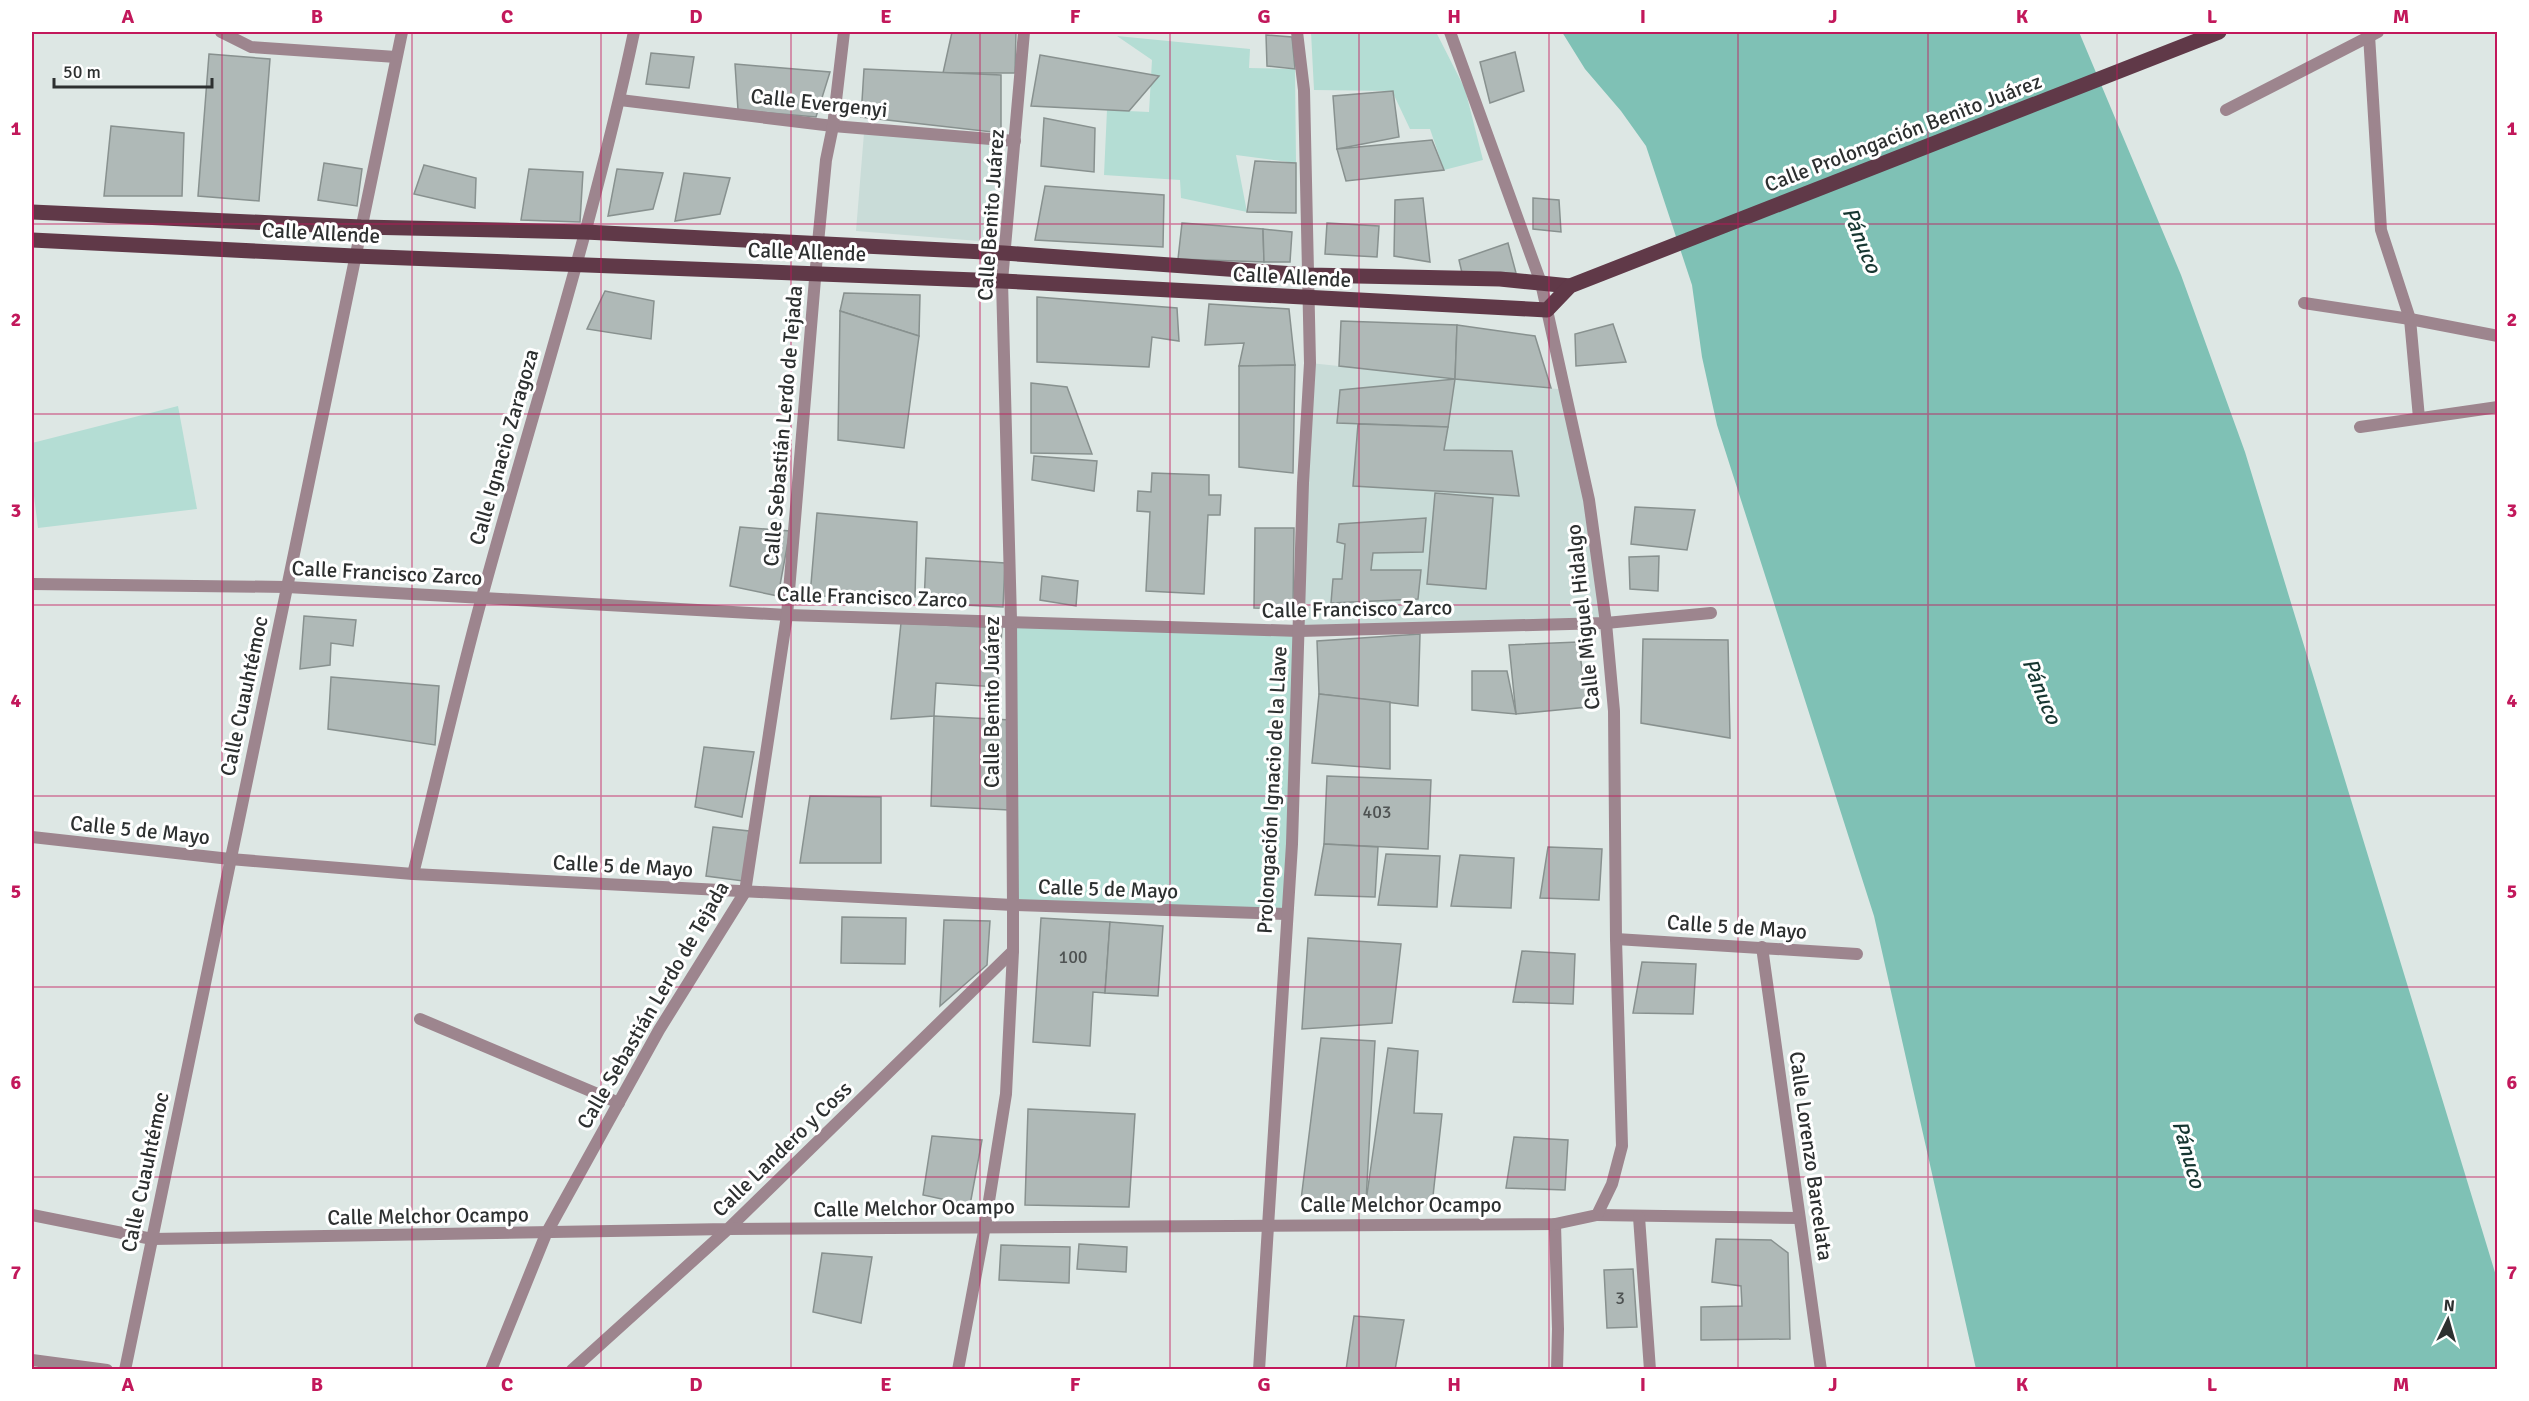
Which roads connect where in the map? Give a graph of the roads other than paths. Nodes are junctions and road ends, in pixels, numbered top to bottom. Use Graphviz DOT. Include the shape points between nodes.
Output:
graph roads {
  1 [pos="221,32"];
  2 [pos="402,32"];
  3 [pos="634,32"];
  4 [pos="844,32"];
  5 [pos="1024,32"];
  6 [pos="1297,32"];
  7 [pos="1449,32"];
  8 [pos="2219,32"];
  9 [pos="2374,33"];
  10 [pos="396,57"];
  11 [pos="620,100"];
  12 [pos="2226,110"];
  13 [pos="833,126"];
  14 [pos="1015,141"];
  15 [pos="32,212"];
  16 [pos="361,227"];
  17 [pos="585,232"];
  18 [pos="32,240"];
  19 [pos="818,243"];
  20 [pos="1004,254"];
  21 [pos="354,256"];
  22 [pos="576,263"];
  23 [pos="1622,267"];
  24 [pos="815,273"];
  25 [pos="1309,275"];
  26 [pos="1002,281"];
  27 [pos="1541,283"];
  28 [pos="1570,286"];
  29 [pos="1309,299"];
  30 [pos="2304,303"];
  31 [pos="1547,310"];
  32 [pos="2410,319"];
  33 [pos="2498,336"];
  34 [pos="2498,407"];
  35 [pos="2419,418"];
  36 [pos="2360,427"];
  37 [pos="32,584"];
  38 [pos="287,587"];
  39 [pos="482,598"];
  40 [pos="1711,613"];
  41 [pos="787,615"];
  42 [pos="1011,620"];
  43 [pos="1606,623"];
  44 [pos="1299,631"];
  45 [pos="32,837"];
  46 [pos="230,859"];
  47 [pos="413,874"];
  48 [pos="745,892"];
  49 [pos="1013,905"];
  50 [pos="1287,914"];
  51 [pos="1616,939"];
  52 [pos="1762,947"];
  53 [pos="1013,951"];
  54 [pos="1857,954"];
  55 [pos="420,1018"];
  56 [pos="619,1103"];
  57 [pos="32,1215"];
  58 [pos="1597,1215"];
  59 [pos="1639,1217"];
  60 [pos="1799,1218"];
  61 [pos="1555,1224"];
  62 [pos="1267,1225"];
  63 [pos="986,1226"];
  64 [pos="728,1229"];
  65 [pos="546,1234"];
  66 [pos="152,1239"];
  67 [pos="32,1360"];
  68 [pos="107,1370"];
  69 [pos="125,1370"];
  70 [pos="491,1370"];
  71 [pos="572,1370"];
  72 [pos="958,1370"];
  73 [pos="1259,1370"];
  74 [pos="1557,1370"];
  75 [pos="1650,1370"];
  76 [pos="1821,1370"];
  1 -- 10 [label="street" via="250,47"];
  2 -- 10 [label="street, Calle Cuauhtémoc"];
  3 -- 11 [label="street, Calle Ignacio Zaragoza"];
  4 -- 13 [label="street, Calle Sebastián Lerdo de Tejada"];
  5 -- 14 [label="street, Calle Benito Juárez"];
  6 -- 25 [label="street, Prolongación Ignacio de la Llave" via="1304,90"];
  7 -- 27 [label="street, Calle Miguel Hidalgo"];
  8 -- 23 [label="main road, Calle Prolongación Benito Juárez"];
  9 -- 12 [label="street"];
  9 -- 32 [label="street" via="2381,230"];
  10 -- 16 [label="street, Calle Cuauhtémoc"];
  11 -- 13 [label="street, Calle Evergenyi"];
  11 -- 17 [label="street, Calle Ignacio Zaragoza"];
  13 -- 14 [label="street, Calle Evergenyi"];
  13 -- 19 [label="street, Calle Sebastián Lerdo de Tejada"];
  14 -- 20 [label="street, Calle Benito Juárez"];
  15 -- 16 [label="main road, Calle Allende"];
  16 -- 17 [label="main road, Calle Allende"];
  16 -- 21 [label="street, Calle Cuauhtémoc"];
  17 -- 19 [label="main road, Calle Allende"];
  17 -- 22 [label="street, Calle Ignacio Zaragoza"];
  18 -- 21 [label="main road, Calle Allende"];
  19 -- 20 [label="main road, Calle Allende"];
  19 -- 24 [label="street, Calle Sebastián Lerdo de Tejada"];
  20 -- 25 [label="main road, Calle Allende"];
  20 -- 26 [label="street, Calle Benito Juárez"];
  21 -- 22 [label="main road, Calle Allende"];
  21 -- 38 [label="street, Calle Cuauhtémoc"];
  22 -- 24 [label="main road, Calle Allende"];
  22 -- 39 [label="street, Calle Ignacio Zaragoza"];
  23 -- 28 [label="main road, Calle Allende"];
  24 -- 26 [label="main road, Calle Allende"];
  24 -- 41 [label="street, Calle Sebastián Lerdo de Tejada"];
  25 -- 27 [label="main road, Calle Allende"];
  25 -- 29 [label="street, Prolongación Ignacio de la Llave"];
  26 -- 29 [label="main road, Calle Allende"];
  26 -- 42 [label="street, Calle Benito Juárez"];
  27 -- 28 [label="main road, Calle Allende"];
  27 -- 31 [label="street, Calle Miguel Hidalgo"];
  28 -- 31 [label="main road, Calle Allende"];
  29 -- 31 [label="main road, Calle Allende"];
  29 -- 44 [label="street, Prolongación Ignacio de la Llave"];
  30 -- 32 [label="street"];
  31 -- 43 [label="street, Calle Miguel Hidalgo" via="1589,500"];
  32 -- 33 [label="street"];
  32 -- 35 [label="street"];
  34 -- 35 [label="street"];
  35 -- 36 [label="street"];
  37 -- 38 [label="street, Calle Francisco Zarco"];
  38 -- 39 [label="street, Calle Francisco Zarco"];
  38 -- 46 [label="street, Calle Cuauhtémoc"];
  39 -- 41 [label="street, Calle Francisco Zarco"];
  39 -- 47 [label="street, Calle Ignacio Zaragoza"];
  40 -- 43 [label="street, Calle Francisco Zarco"];
  41 -- 42 [label="street, Calle Francisco Zarco"];
  41 -- 48 [label="street, Calle Sebastián Lerdo de Tejada"];
  42 -- 44 [label="street, Calle Francisco Zarco"];
  42 -- 49 [label="street, Calle Benito Juárez"];
  43 -- 44 [label="street, Calle Francisco Zarco"];
  43 -- 51 [label="street, Calle Miguel Hidalgo" via="1614,711"];
  44 -- 50 [label="street, Prolongación Ignacio de la Llave"];
  45 -- 46 [label="street, Calle 5 de Mayo"];
  46 -- 47 [label="street, Calle 5 de Mayo"];
  46 -- 66 [label="street, Calle Cuauhtémoc"];
  47 -- 48 [label="street, Calle 5 de Mayo"];
  48 -- 49 [label="street, Calle 5 de Mayo"];
  48 -- 56 [label="street, Calle Sebastián Lerdo de Tejada" via="659,1030"];
  49 -- 50 [label="street, Calle 5 de Mayo"];
  49 -- 53 [label="street, Calle Benito Juárez"];
  50 -- 62 [label="street, Prolongación Ignacio de la Llave"];
  51 -- 52 [label="street, Calle 5 de Mayo"];
  51 -- 58 [label="street, Calle Miguel Hidalgo" via="1622,1146 1612,1184"];
  52 -- 54 [label="street, Calle 5 de Mayo"];
  52 -- 60 [label="street, Calle Lorenzo Barcelata"];
  53 -- 63 [label="street, Calle Benito Juárez" via="1006,1094"];
  53 -- 64 [label="street, Calle Landero y Coss"];
  55 -- 56 [label="street"];
  56 -- 65 [label="street, Calle Sebastián Lerdo de Tejada"];
  57 -- 66 [label="street, Calle Melchor Ocampo"];
  58 -- 59 [label="street, Calle Melchor Ocampo"];
  58 -- 61 [label="street, Calle Melchor Ocampo"];
  59 -- 60 [label="street, Calle Melchor Ocampo"];
  59 -- 75 [label="street"];
  60 -- 76 [label="street, Calle Lorenzo Barcelata"];
  61 -- 62 [label="street, Calle Melchor Ocampo"];
  61 -- 74 [label="street"];
  62 -- 63 [label="street, Calle Melchor Ocampo"];
  62 -- 73 [label="street, Prolongación Ignacio de la Llave"];
  63 -- 64 [label="street, Calle Melchor Ocampo"];
  63 -- 72 [label="street, Calle Benito Juárez"];
  64 -- 65 [label="street, Calle Melchor Ocampo"];
  64 -- 71 [label="street, Calle Landero y Coss"];
  65 -- 66 [label="street, Calle Melchor Ocampo"];
  65 -- 70 [label="street, Calle Sebastián Lerdo de Tejada"];
  66 -- 69 [label="street, Calle Cuauhtémoc"];
  67 -- 68 [label="street"];
}
